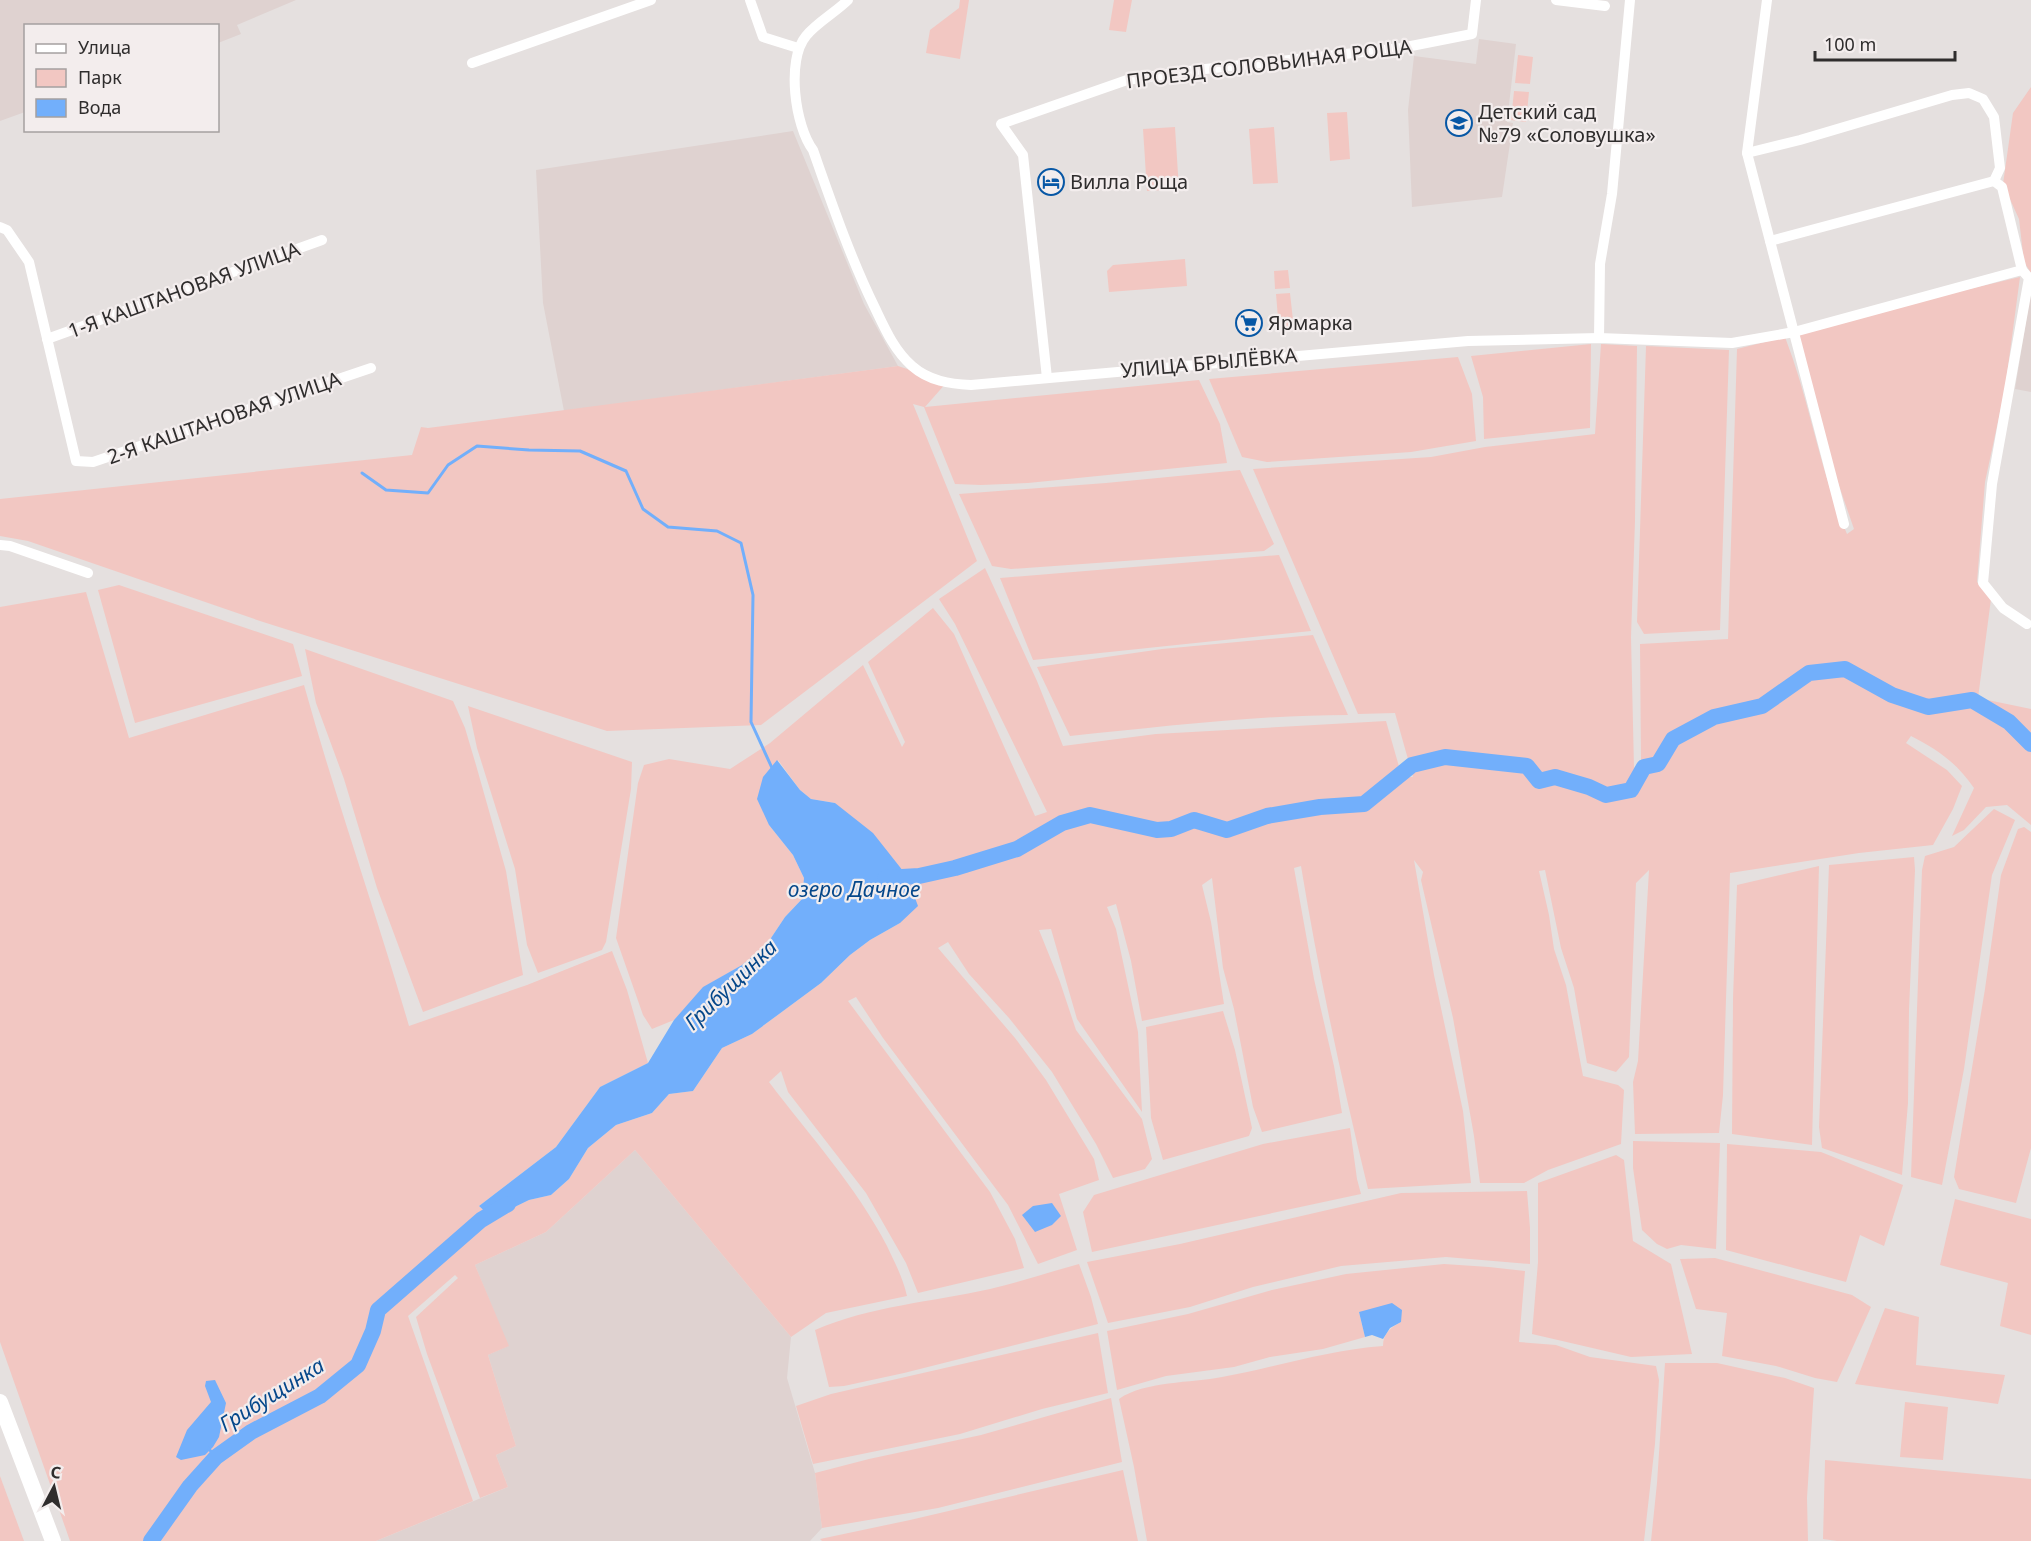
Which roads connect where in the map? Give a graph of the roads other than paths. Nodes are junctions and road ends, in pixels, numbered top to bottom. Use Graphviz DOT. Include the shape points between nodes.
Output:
graph roads {
  1 [pos="651,0"];
  2 [pos="750,0"];
  3 [pos="848,0"];
  4 [pos="1476,0"];
  5 [pos="1556,0"];
  6 [pos="1630,0"];
  7 [pos="1767,0"];
  8 [pos="1605,6"];
  9 [pos="798,48"];
  10 [pos="472,63"];
  11 [pos="1748,153"];
  12 [pos="1994,181"];
  13 [pos="0,227"];
  14 [pos="322,240"];
  15 [pos="1770,241"];
  16 [pos="2022,270"];
  17 [pos="1794,332"];
  18 [pos="1599,338"];
  19 [pos="47,339"];
  20 [pos="371,368"];
  21 [pos="1047,378"];
  22 [pos="1844,524"];
  23 [pos="0,545"];
  24 [pos="88,573"];
  25 [pos="2027,624"];
  26 [pos="0,1402"];
  27 [pos="53,1541"];
  1 -- 10 [label="street"];
  2 -- 9 [label="street" via="763,37"];
  3 -- 9 [label="street" via="806,35"];
  4 -- 21 [label="street, ПРОЕЗД СОЛОВЬИНАЯ РОЩА" via="1472,34 1401,48 1127,80 1001,123 1023,155"];
  5 -- 8 [label="street"];
  6 -- 18 [label="street" via="1612,194 1600,264"];
  7 -- 11 [label="street"];
  9 -- 21 [label="street, УЛИЦА БРЫЛЁВКА" via="794,78 799,121 856,270 892,343 911,365 949,384"];
  11 -- 12 [label="street" via="1969,93 1983,99 1994,117 2000,168"];
  11 -- 15 [label="street"];
  12 -- 15 [label="street"];
  12 -- 16 [label="street" via="2002,187"];
  13 -- 19 [label="street" via="7,230 29,262"];
  14 -- 19 [label="street, 1-Я КАШТАНОВАЯ УЛИЦА"];
  15 -- 17 [label="street"];
  16 -- 17 [label="street, УЛИЦА БРЫЛЁВКА"];
  16 -- 25 [label="street" via="2029,278 1992,484 1983,582 2003,608"];
  17 -- 18 [label="street, УЛИЦА БРЫЛЁВКА" via="1732,343"];
  17 -- 22 [label="street"];
  18 -- 21 [label="street, УЛИЦА БРЫЛЁВКА" via="1468,341"];
  19 -- 20 [label="street, 2-Я КАШТАНОВАЯ УЛИЦА" via="76,461 93,462"];
  23 -- 24 [label="street"];
  26 -- 27 [label="main road"];
}
